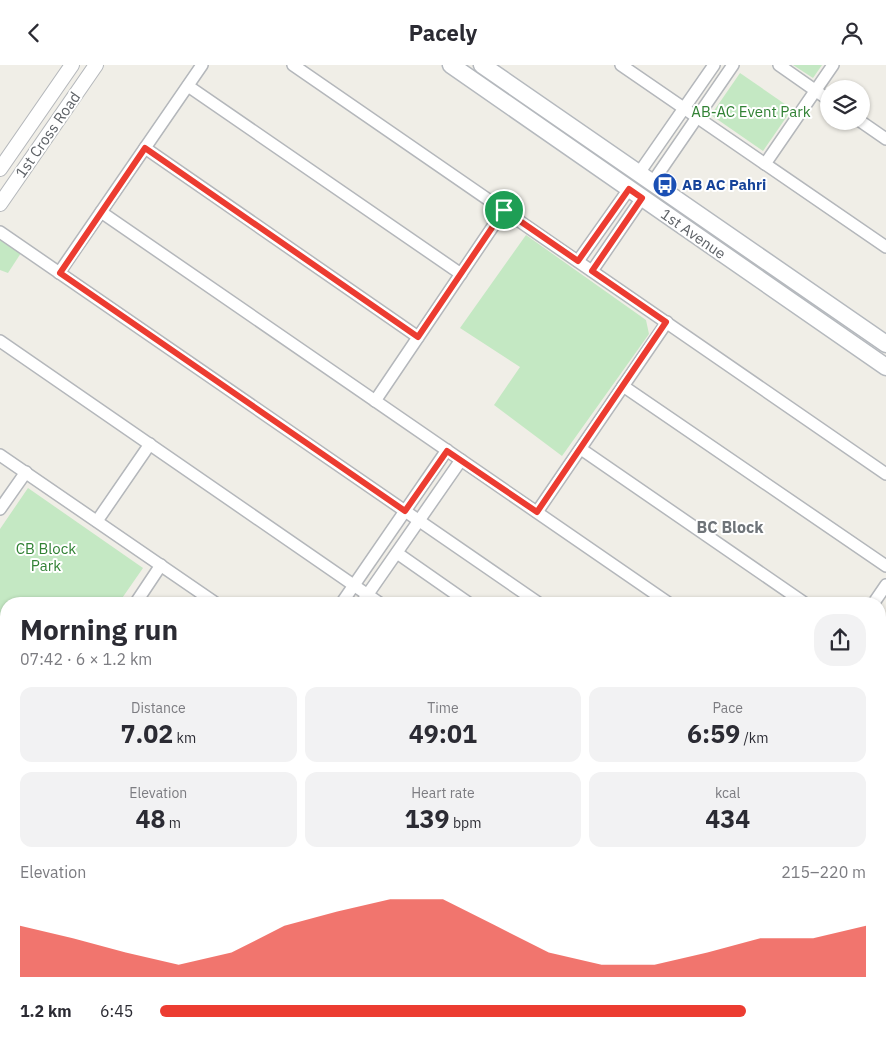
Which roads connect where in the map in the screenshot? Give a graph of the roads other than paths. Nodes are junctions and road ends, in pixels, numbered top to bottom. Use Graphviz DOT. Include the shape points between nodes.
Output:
graph roads {
  1 [pos="96,65"];
  2 [pos="202,65"];
  3 [pos="293,65"];
  4 [pos="452,65"];
  5 [pos="482,65"];
  6 [pos="714,65"];
  7 [pos="733,65"];
  8 [pos="779,65"];
  9 [pos="833,65"];
  10 [pos="68,66"];
  11 [pos="625,66"];
  12 [pos="188,85"];
  13 [pos="815,90"];
  14 [pos="820,94"];
  15 [pos="684,108"];
  16 [pos="698,117"];
  17 [pos="870,128"];
  18 [pos="581,133"];
  19 [pos="886,139"];
  20 [pos="145,148"];
  21 [pos="570,148"];
  22 [pos="4,164"];
  23 [pos="765,164"];
  24 [pos="24,169"];
  25 [pos="639,173"];
  26 [pos="652,183"];
  27 [pos="635,193"];
  28 [pos="0,204"];
  29 [pos="504,210"];
  30 [pos="101,212"];
  31 [pos="0,232"];
  32 [pos="886,247"];
  33 [pos="578,261"];
  34 [pos="592,271"];
  35 [pos="60,273"];
  36 [pos="461,274"];
  37 [pos="666,322"];
  38 [pos="418,337"];
  39 [pos="0,341"];
  40 [pos="886,345"];
  41 [pos="886,367"];
  42 [pos="624,385"];
  43 [pos="375,401"];
  44 [pos="150,444"];
  45 [pos="580,449"];
  46 [pos="447,451"];
  47 [pos="0,455"];
  48 [pos="461,460"];
  49 [pos="26,472"];
  50 [pos="886,474"];
  51 [pos="0,509"];
  52 [pos="405,511"];
  53 [pos="537,512"];
  54 [pos="97,521"];
  55 [pos="419,521"];
  56 [pos="397,553"];
  57 [pos="161,565"];
  58 [pos="886,566"];
  59 [pos="354,585"];
  60 [pos="886,585"];
  61 [pos="140,597"];
  62 [pos="207,597"];
  63 [pos="346,597"];
  64 [pos="363,597"];
  65 [pos="366,597"];
  66 [pos="460,597"];
  67 [pos="530,597"];
  68 [pos="660,597"];
  69 [pos="796,597"];
  70 [pos="878,597"];
  1 -- 24 [label="street, 1st Cross Road"];
  2 -- 12 [label="street"];
  3 -- 29 [label="street"];
  4 -- 21 [label="main road, 1st Avenue"];
  5 -- 18 [label="main road, 1st Avenue"];
  6 -- 15 [label="street"];
  7 -- 16 [label="street"];
  8 -- 13 [label="street"];
  9 -- 13 [label="street"];
  10 -- 22 [label="street, 1st Cross Road"];
  11 -- 15 [label="street"];
  12 -- 20 [label="street"];
  12 -- 36 [label="street"];
  13 -- 14 [label="street"];
  13 -- 23 [label="street"];
  15 -- 16 [label="street"];
  15 -- 25 [label="street"];
  16 -- 23 [label="street"];
  16 -- 26 [label="street"];
  17 -- 19 [label="street"];
  18 -- 21 [label="main road"];
  18 -- 25 [label="main road, 1st Avenue"];
  20 -- 30 [label="street"];
  20 -- 38 [label="street"];
  21 -- 27 [label="main road, 1st Avenue"];
  22 -- 24 [label="street"];
  23 -- 32 [label="street"];
  24 -- 28 [label="street, 1st Cross Road"];
  25 -- 26 [label="main road, 1st Avenue"];
  26 -- 40 [label="main road, 1st Avenue"];
  27 -- 33 [label="street"];
  27 -- 34 [label="street"];
  27 -- 41 [label="main road, 1st Avenue"];
  29 -- 33 [label="street"];
  29 -- 36 [label="street"];
  30 -- 35 [label="street"];
  30 -- 43 [label="street"];
  31 -- 35 [label="street"];
  33 -- 34 [label="street"];
  34 -- 37 [label="street"];
  35 -- 52 [label="street"];
  36 -- 38 [label="street"];
  37 -- 42 [label="street"];
  37 -- 50 [label="street"];
  38 -- 43 [label="street"];
  39 -- 44 [label="street"];
  42 -- 45 [label="street"];
  42 -- 58 [label="street"];
  43 -- 46 [label="street"];
  44 -- 54 [label="street"];
  44 -- 59 [label="street"];
  45 -- 53 [label="street"];
  45 -- 69 [label="street"];
  46 -- 48 [label="street"];
  46 -- 52 [label="street"];
  47 -- 49 [label="street"];
  48 -- 53 [label="street"];
  48 -- 55 [label="street"];
  49 -- 51 [label="street"];
  49 -- 54 [label="street"];
  52 -- 55 [label="street"];
  52 -- 59 [label="street"];
  53 -- 68 [label="street"];
  54 -- 57 [label="street"];
  55 -- 56 [label="street"];
  55 -- 67 [label="street"];
  56 -- 65 [label="street"];
  56 -- 66 [label="street"];
  57 -- 61 [label="street"];
  57 -- 62 [label="street"];
  59 -- 63 [label="street"];
  59 -- 64 [label="street"];
  60 -- 70 [label="street"];
}
